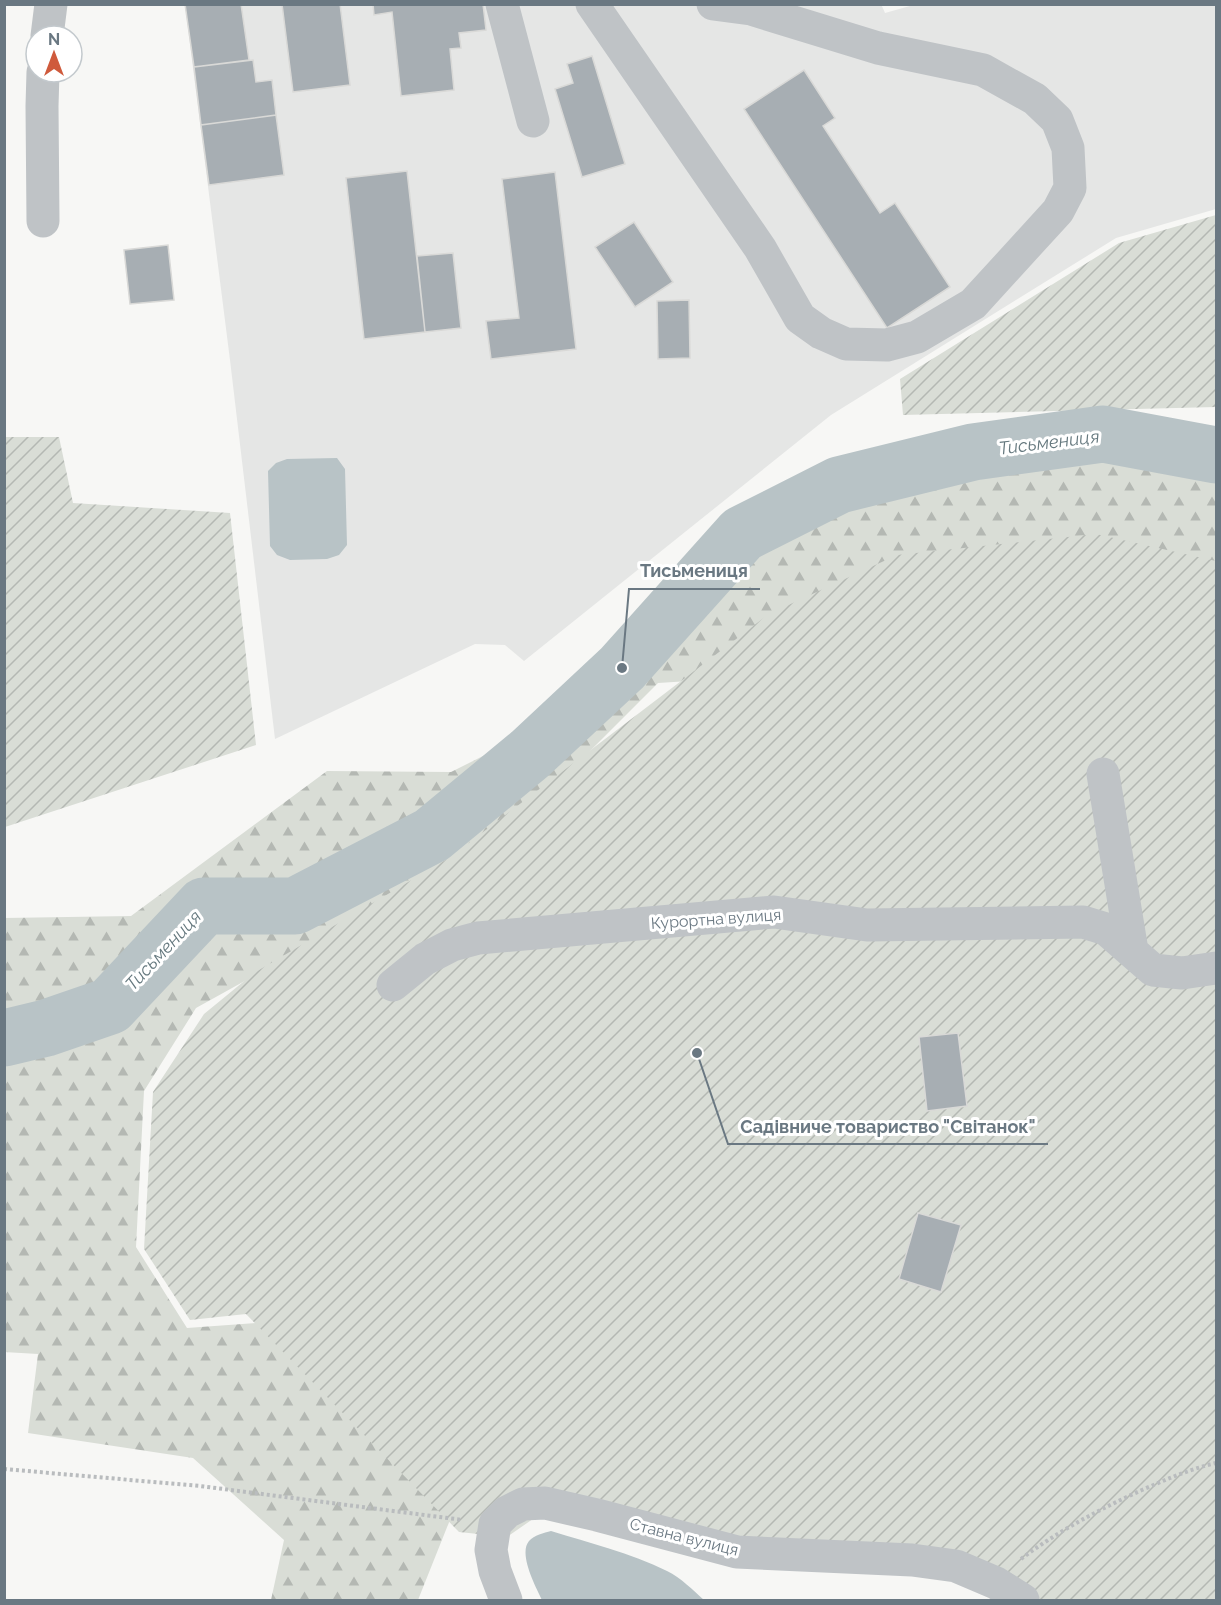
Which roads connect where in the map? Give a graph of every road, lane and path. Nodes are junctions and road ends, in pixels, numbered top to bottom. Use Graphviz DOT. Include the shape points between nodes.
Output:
graph roads {
  1 [pos="51,4"];
  2 [pos="502,4"];
  3 [pos="592,4"];
  4 [pos="713,4"];
  5 [pos="48,24"];
  6 [pos="43,84"];
  7 [pos="533,121"];
  8 [pos="43,221"];
  9 [pos="1103,774"];
  10 [pos="1132,951"];
  11 [pos="1216,968"];
  12 [pos="393,985"];
  13 [pos="1216,1463"];
  14 [pos="4,1469"];
  15 [pos="495,1524"];
  16 [pos="996,1582"];
  17 [pos="506,1600"];
  18 [pos="1023,1600"];
  1 -- 5 [label="lane"];
  2 -- 7 [label="lane"];
  3 -- 4 [label="lane" via="760,249 800,318 821,333 846,344 887,345 917,338 973,304 1058,211 1070,188 1068,148 1057,120 1035,99 983,70 878,48 751,9"];
  6 -- 8 [label="lane"];
  9 -- 10 [label="lane"];
  10 -- 11 [label="lane, Курортна вулиця" via="1154,970 1182,973"];
  10 -- 12 [label="lane, Курортна вулиця" via="1106,929 1083,922 867,925 774,912 478,938 452,945 425,959"];
  13 -- 16 [label="path" via="1176,1475 1106,1506 1042,1543"];
  14 -- 15 [label="path" via="200,1486"];
  15 -- 16 [label="lane, Ставна вулиця" via="523,1504 545,1503 737,1552 912,1560 956,1566"];
  15 -- 17 [label="lane" via="491,1550"];
  16 -- 18 [label="lane, Ставна вулиця"];
}
